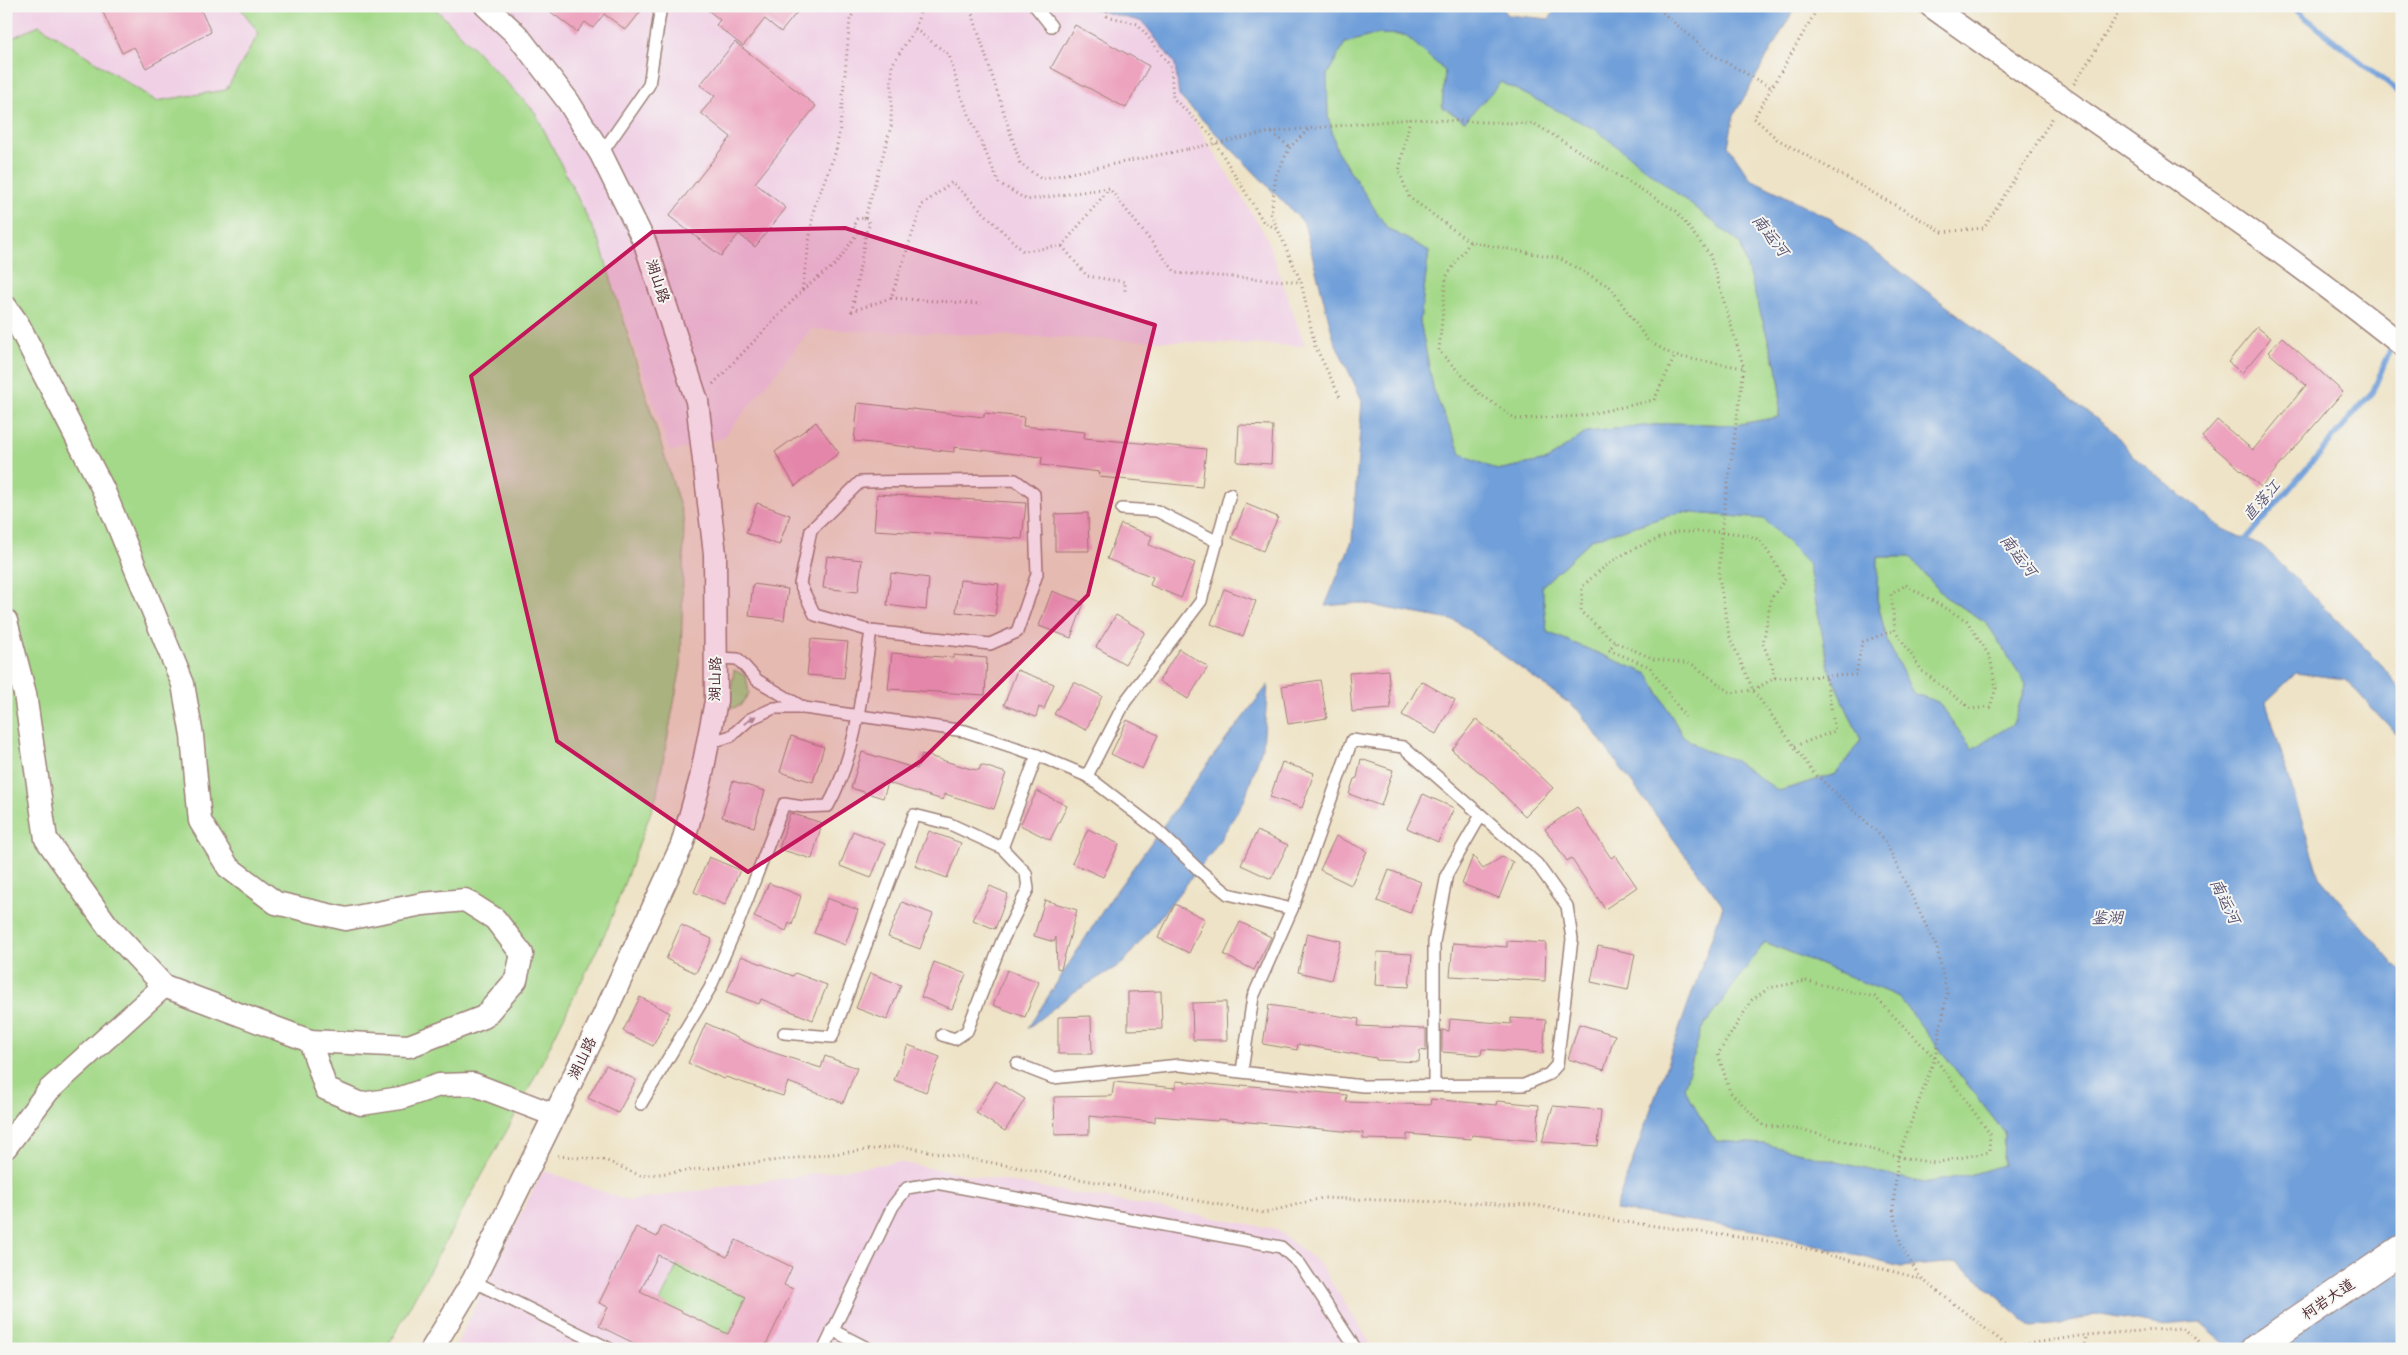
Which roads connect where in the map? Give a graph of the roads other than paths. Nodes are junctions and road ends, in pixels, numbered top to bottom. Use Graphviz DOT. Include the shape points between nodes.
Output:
graph roads {
  1 [pos="486,6"];
  2 [pos="661,6"];
  3 [pos="1035,6"];
  4 [pos="1931,6"];
  5 [pos="1051,26"];
  6 [pos="601,154"];
  7 [pos="6,307"];
  8 [pos="2402,345"];
  9 [pos="1230,494"];
  10 [pos="1122,509"];
  11 [pos="1218,542"];
  12 [pos="6,621"];
  13 [pos="871,632"];
  14 [pos="716,658"];
  15 [pos="804,708"];
  16 [pos="857,715"];
  17 [pos="708,743"];
  18 [pos="1038,756"];
  19 [pos="1087,776"];
  20 [pos="1482,815"];
  21 [pos="1002,848"];
  22 [pos="1292,909"];
  23 [pos="164,986"];
  24 [pos="784,1033"];
  25 [pos="942,1035"];
  26 [pos="310,1041"];
  27 [pos="1018,1064"];
  28 [pos="1242,1071"];
  29 [pos="1434,1085"];
  30 [pos="641,1104"];
  31 [pos="554,1115"];
  32 [pos="6,1147"];
  33 [pos="2402,1249"];
  34 [pos="473,1281"];
  35 [pos="832,1330"];
  36 [pos="432,1349"];
  37 [pos="610,1349"];
  38 [pos="824,1349"];
  39 [pos="869,1349"];
  40 [pos="1356,1349"];
  41 [pos="2255,1349"];
  1 -- 6 [label="street, 湖山路" via="518,36 568,101"];
  2 -- 6 [label="lane" via="649,85"];
  3 -- 5 [label="lane"];
  4 -- 8 [label="street" via="2063,101 2165,169"];
  6 -- 14 [label="street, 湖山路" via="645,243 697,401 715,554"];
  7 -- 26 [label="street" via="18,324 103,489 183,684 192,736 200,821 228,867 276,903 346,919 423,904 465,900 495,919 522,954 516,980 484,1017 409,1046"];
  9 -- 11 [label="lane"];
  10 -- 11 [label="lane" via="1157,511"];
  11 -- 19 [label="lane" via="1201,601 1125,702"];
  12 -- 23 [label="street" via="25,694 46,839 107,926"];
  13 -- 13 [label="lane" via="814,615 800,584 811,530 860,482 1015,480 1034,494 1036,574 1017,632 990,644"];
  13 -- 16 [label="lane"];
  14 -- 15 [label="lane" via="738,659 757,680"];
  14 -- 17 [label="street, 湖山路" via="716,701"];
  15 -- 16 [label="lane"];
  17 -- 15 [label="lane, one-way" via="731,736 750,718 774,708"];
  16 -- 18 [label="lane" via="964,731"];
  16 -- 30 [label="lane" via="839,785 828,806 784,804 710,988"];
  17 -- 31 [label="street, 湖山路" via="682,845"];
  18 -- 19 [label="lane"];
  18 -- 21 [label="lane"];
  19 -- 22 [label="lane" via="1156,829 1228,894"];
  20 -- 22 [label="lane" via="1402,747 1352,740"];
  20 -- 29 [label="lane" via="1447,874 1434,942"];
  20 -- 29 [label="lane" via="1537,864 1567,906 1572,939 1557,1065 1550,1074 1524,1085"];
  21 -- 24 [label="lane" via="950,824 914,815 832,1037"];
  21 -- 25 [label="lane" via="1026,873 1028,889 1002,941 966,1031 955,1039"];
  22 -- 28 [label="lane" via="1253,997"];
  23 -- 26 [label="street"];
  23 -- 32 [label="street" via="48,1090"];
  26 -- 31 [label="street" via="326,1090 361,1104 401,1098 439,1085 473,1084"];
  27 -- 28 [label="lane" via="1053,1078 1179,1065"];
  28 -- 29 [label="lane" via="1363,1086"];
  31 -- 34 [label="street, 湖山路"];
  33 -- 41 [label="street, 柯岩大道"];
  34 -- 36 [label="street, 湖山路"];
  34 -- 37 [label="lane"];
  35 -- 38 [label="lane"];
  35 -- 39 [label="lane"];
  35 -- 40 [label="lane" via="893,1206 907,1188 936,1183 1281,1246 1300,1264"];
}
